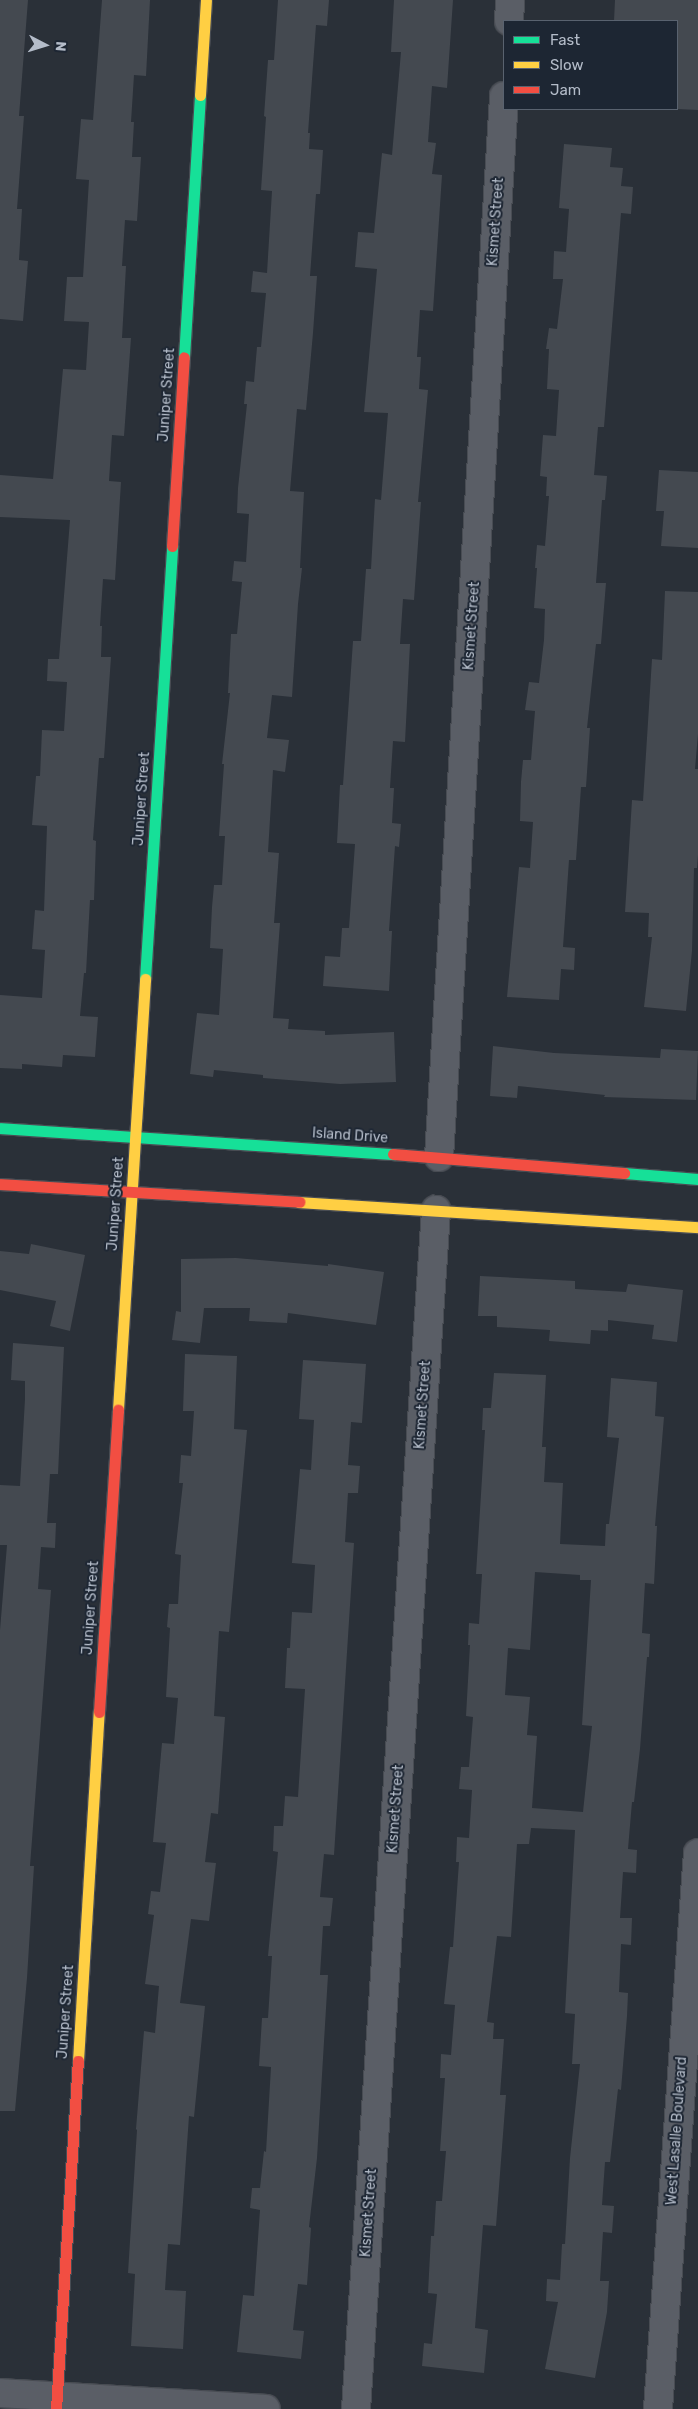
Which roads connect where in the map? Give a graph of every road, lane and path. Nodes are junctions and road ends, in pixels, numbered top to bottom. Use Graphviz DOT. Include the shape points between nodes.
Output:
graph roads {
  1 [pos="206,0"];
  2 [pos="510,0"];
  3 [pos="509,20"];
  4 [pos="503,110"];
  5 [pos="0,1128"];
  6 [pos="136,1137"];
  7 [pos="439,1157"];
  8 [pos="698,1179"];
  9 [pos="0,1184"];
  10 [pos="132,1192"];
  11 [pos="436,1210"];
  12 [pos="698,1227"];
  13 [pos="698,1853"];
  14 [pos="687,2135"];
  15 [pos="0,2393"];
  16 [pos="57,2403"];
  17 [pos="266,2409"];
  18 [pos="356,2409"];
  19 [pos="658,2409"];
  1 -- 6 [label="street, Juniper Street"];
  2 -- 3 [label="street"];
  4 -- 7 [label="street, Kismet Street"];
  5 -- 6 [label="street, Island Drive"];
  6 -- 7 [label="street, Island Drive"];
  6 -- 10 [label="street, Juniper Street"];
  7 -- 8 [label="street, Island Drive"];
  9 -- 10 [label="street"];
  10 -- 11 [label="street"];
  10 -- 16 [label="street, Juniper Street"];
  11 -- 12 [label="street"];
  11 -- 18 [label="street, Kismet Street"];
  13 -- 14 [label="street, West Lasalle Boulevard"];
  14 -- 19 [label="street, West Lasalle Boulevard"];
  15 -- 16 [label="street"];
  16 -- 17 [label="street"];
}
